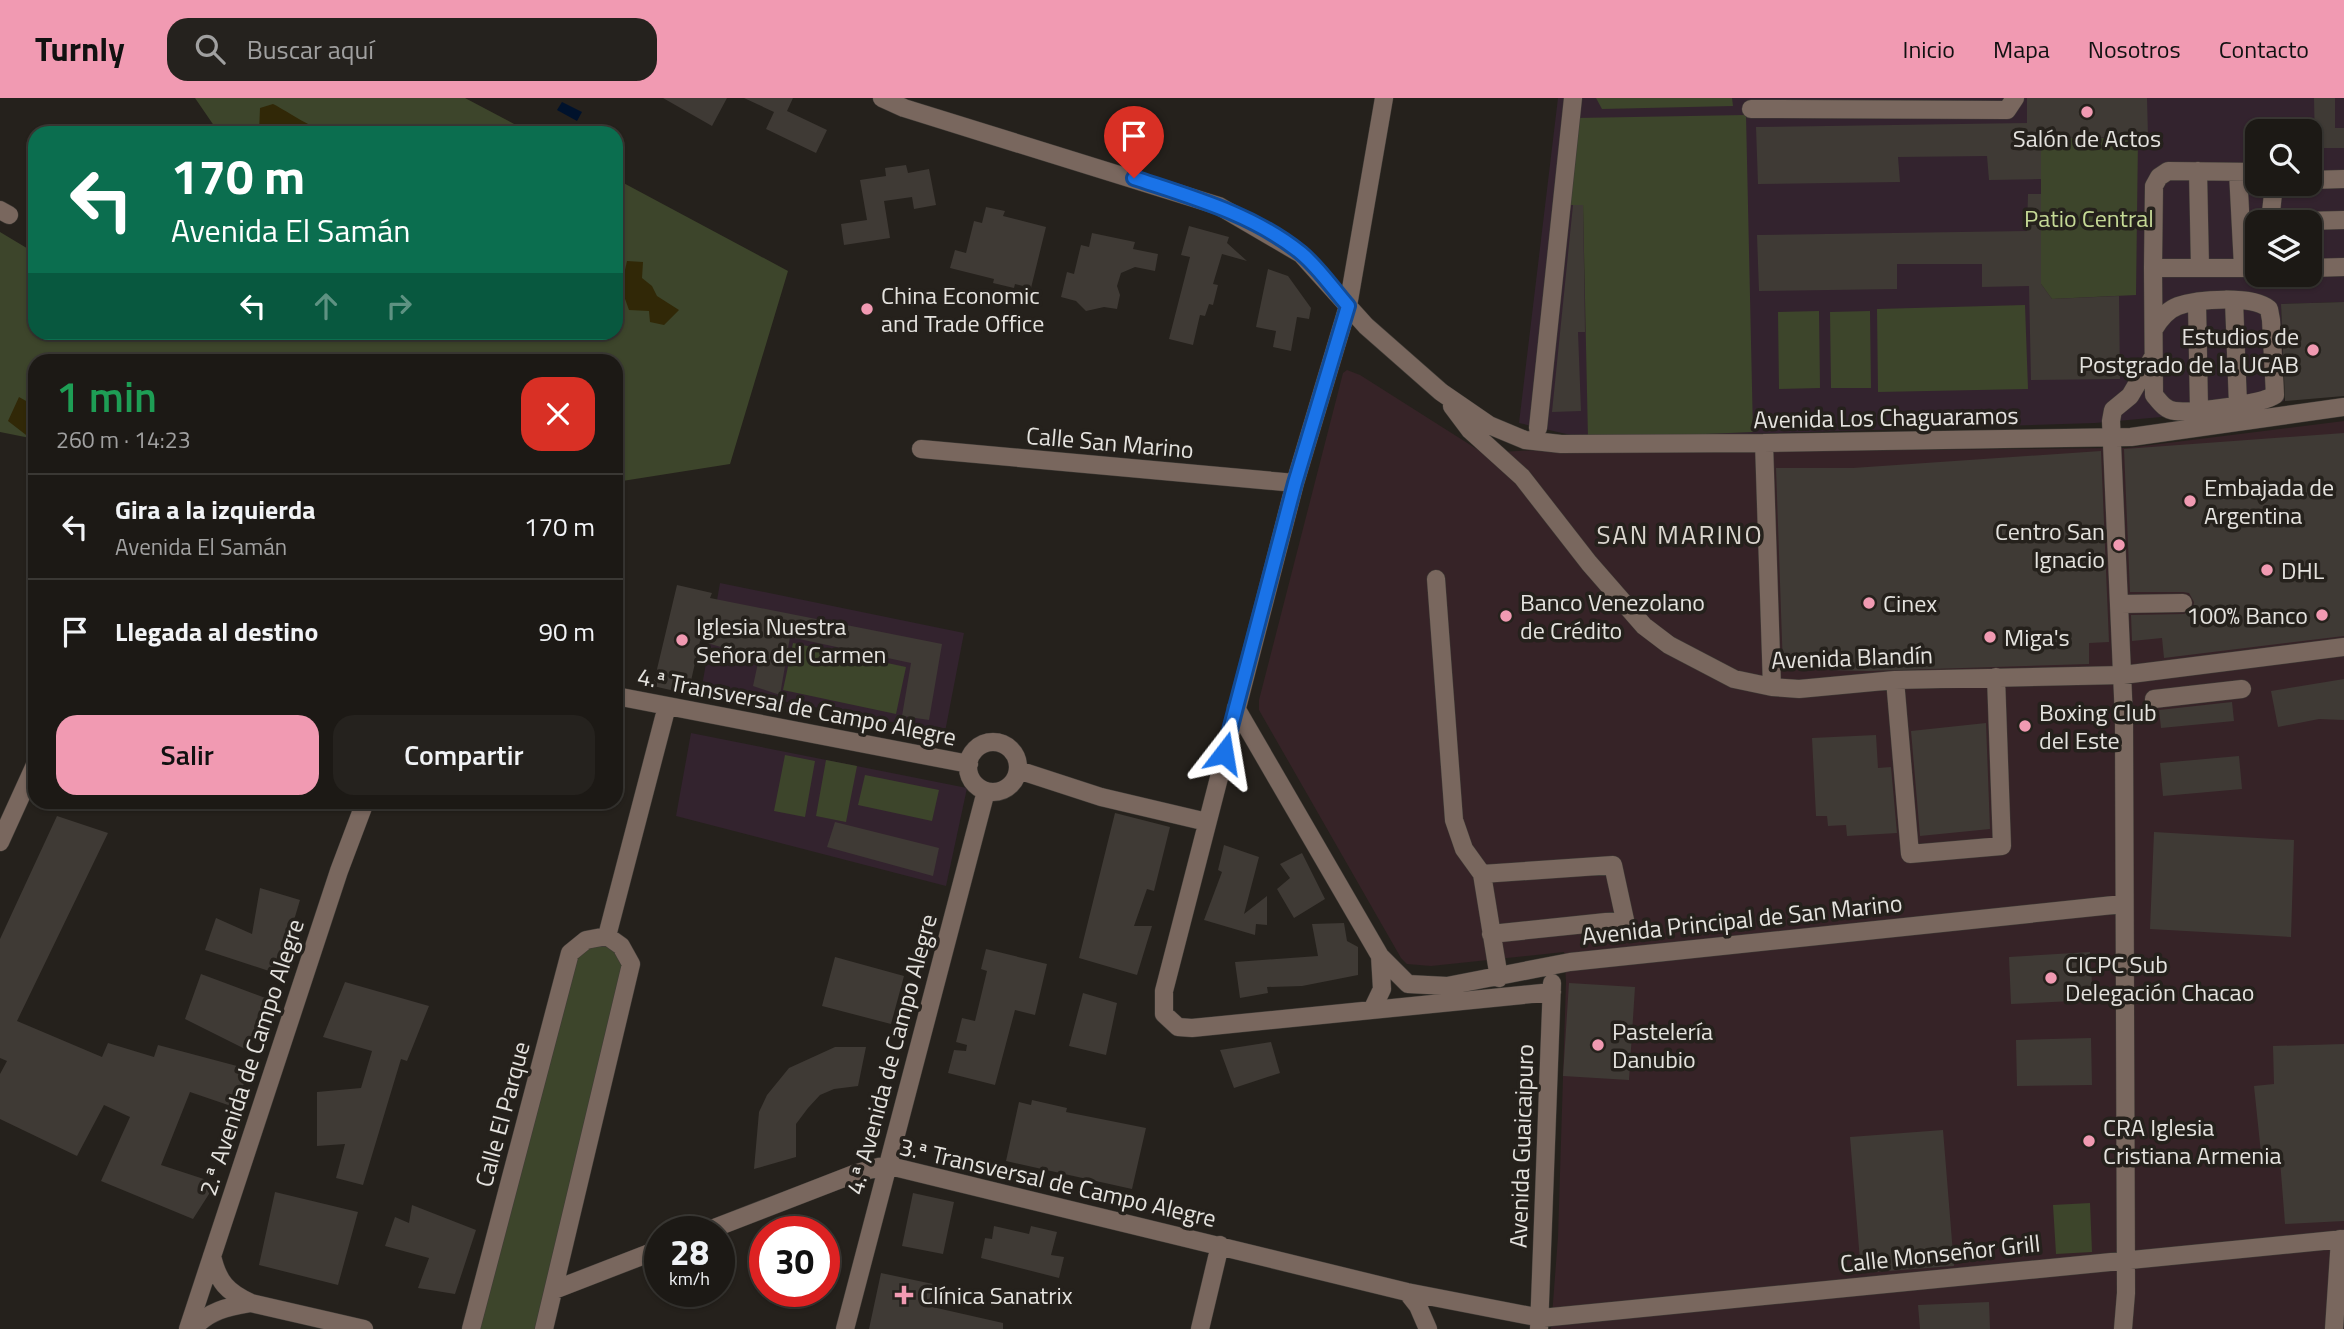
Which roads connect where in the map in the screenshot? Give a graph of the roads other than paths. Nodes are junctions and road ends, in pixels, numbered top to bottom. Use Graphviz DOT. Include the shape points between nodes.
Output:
graph roads {
  1 [pos="882,98"];
  2 [pos="1384,98"];
  3 [pos="1573,98"];
  4 [pos="2015,98"];
  5 [pos="1751,109"];
  6 [pos="2198,172"];
  7 [pos="2238,172"];
  8 [pos="2245,172"];
  9 [pos="2344,179"];
  10 [pos="2322,180"];
  11 [pos="2344,220"];
  12 [pos="2322,221"];
  13 [pos="2245,227"];
  14 [pos="2200,267"];
  15 [pos="2245,267"];
  16 [pos="2344,267"];
  17 [pos="2153,268"];
  18 [pos="2322,268"];
  19 [pos="2234,300"];
  20 [pos="2197,303"];
  21 [pos="1348,306"];
  22 [pos="2154,329"];
  23 [pos="2153,358"];
  24 [pos="1441,392"];
  25 [pos="2238,405"];
  26 [pos="2344,407"];
  27 [pos="2199,409"];
  28 [pos="1531,434"];
  29 [pos="2112,437"];
  30 [pos="1764,443"];
  31 [pos="921,449"];
  32 [pos="1522,477"];
  33 [pos="1295,483"];
  34 [pos="1436,579"];
  35 [pos="2183,603"];
  36 [pos="2121,604"];
  37 [pos="2344,647"];
  38 [pos="2123,675"];
  39 [pos="1996,677"];
  40 [pos="1895,680"];
  41 [pos="1772,687"];
  42 [pos="2242,689"];
  43 [pos="623,697"];
  44 [pos="2154,699"];
  45 [pos="667,706"];
  46 [pos="1236,708"];
  47 [pos="969,764"];
  48 [pos="1018,770"];
  49 [pos="28,780"];
  50 [pos="986,791"];
  51 [pos="362,809"];
  52 [pos="1207,822"];
  53 [pos="0,842"];
  54 [pos="1482,874"];
  55 [pos="2123,904"];
  56 [pos="1491,934"];
  57 [pos="607,936"];
  58 [pos="1380,956"];
  59 [pos="1552,966"];
  60 [pos="1499,978"];
  61 [pos="1552,992"];
  62 [pos="1372,1010"];
  63 [pos="887,1166"];
  64 [pos="735,1220"];
  65 [pos="2342,1239"];
  66 [pos="1220,1245"];
  67 [pos="644,1255"];
  68 [pos="212,1256"];
  69 [pos="2125,1259"];
  70 [pos="554,1290"];
  71 [pos="1407,1292"];
  72 [pos="251,1303"];
  73 [pos="1540,1323"];
  74 [pos="188,1329"];
  75 [pos="193,1329"];
  76 [pos="364,1329"];
  77 [pos="471,1329"];
  78 [pos="544,1329"];
  79 [pos="845,1329"];
  80 [pos="1200,1329"];
  81 [pos="1428,1329"];
  82 [pos="2123,1329"];
  83 [pos="2334,1329"];
  1 -- 21 [label="street" via="1219,206 1301,254"];
  2 -- 21 [label="street"];
  3 -- 28 [label="street"];
  4 -- 5 [label="street" via="2007,110"];
  6 -- 7 [label="street"];
  6 -- 14 [label="street"];
  6 -- 17 [label="street" via="2168,171 2154,186"];
  7 -- 8 [label="street"];
  7 -- 13 [label="street"];
  9 -- 10 [label="street"];
  11 -- 12 [label="street"];
  14 -- 15 [label="street"];
  14 -- 17 [label="street"];
  16 -- 18 [label="street"];
  17 -- 22 [label="street"];
  19 -- 20 [label="street"];
  19 -- 25 [label="street"];
  19 -- 25 [label="street" via="2256,300 2269,309 2276,383 2275,395 2266,401"];
  20 -- 22 [label="street" via="2169,311"];
  20 -- 27 [label="street"];
  21 -- 24 [label="street"];
  21 -- 33 [label="street"];
  22 -- 23 [label="street"];
  23 -- 27 [label="street" via="2154,395 2163,406 2175,411"];
  23 -- 29 [label="street" via="2130,396 2113,410"];
  24 -- 28 [label="street, Avenida Los Chaguaramos" via="1489,425"];
  24 -- 32 [label="street, Avenida Blandín" via="1470,430"];
  25 -- 27 [label="street"];
  26 -- 29 [label="street, Avenida Los Chaguaramos"];
  28 -- 30 [label="street, Avenida Los Chaguaramos" via="1561,444"];
  28 -- 32 [label="street" via="1520,463"];
  29 -- 30 [label="street, Avenida Los Chaguaramos"];
  29 -- 36 [label="street"];
  30 -- 41 [label="street"];
  31 -- 33 [label="street, Calle San Marino"];
  32 -- 41 [label="street, Avenida Blandín" via="1644,626 1698,662 1734,679"];
  33 -- 46 [label="street"];
  34 -- 54 [label="street" via="1454,820 1464,849"];
  35 -- 36 [label="street"];
  36 -- 38 [label="street"];
  37 -- 38 [label="street, Avenida Blandín"];
  38 -- 39 [label="street, Avenida Blandín"];
  38 -- 55 [label="street"];
  39 -- 40 [label="street, Avenida Blandín"];
  39 -- 40 [label="street" via="2002,846 1910,853"];
  40 -- 41 [label="street, Avenida Blandín" via="1799,689"];
  42 -- 44 [label="street"];
  43 -- 45 [label="street, 4.ª Transversal de Campo Alegre"];
  45 -- 47 [label="street, 4.ª Transversal de Campo Alegre"];
  45 -- 57 [label="street"];
  46 -- 52 [label="street"];
  46 -- 58 [label="street, Avenida Principal de San Marino"];
  47 -- 48 [label="street, 4.ª Transversal de Campo Alegre" via="981,746 996,743 1015,755"];
  47 -- 50 [label="street, 4.ª Transversal de Campo Alegre" via="971,778"];
  48 -- 50 [label="street" via="1007,788"];
  48 -- 52 [label="street" via="1101,797"];
  49 -- 53 [label="street"];
  50 -- 63 [label="street, 4.ª Avenida de Campo Alegre"];
  51 -- 68 [label="street, 2.ª Avenida de Campo Alegre"];
  52 -- 62 [label="street" via="1164,991 1162,1006 1168,1020 1192,1028"];
  54 -- 56 [label="street"];
  54 -- 56 [label="street" via="1613,865 1625,920"];
  55 -- 59 [label="street, Avenida Principal de San Marino"];
  55 -- 69 [label="street"];
  56 -- 60 [label="street"];
  57 -- 70 [label="street" via="631,964"];
  57 -- 77 [label="street, Calle El Parque" via="586,940 570,953"];
  58 -- 60 [label="street, Avenida Principal de San Marino" via="1400,979 1417,986"];
  58 -- 62 [label="street, Avenida Principal de San Marino" via="1382,989"];
  59 -- 60 [label="street, Avenida Principal de San Marino"];
  59 -- 61 [label="street, Avenida Guaicaipuro"];
  61 -- 62 [label="street"];
  61 -- 73 [label="street, Avenida Guaicaipuro"];
  63 -- 64 [label="street, 3.ª Transversal de Campo Alegre" via="854,1174"];
  63 -- 66 [label="street, 3.ª Transversal de Campo Alegre"];
  63 -- 79 [label="street, 4.ª Avenida de Campo Alegre"];
  65 -- 69 [label="street, Calle Monseñor Grill"];
  65 -- 83 [label="street"];
  66 -- 71 [label="street, 3.ª Transversal de Campo Alegre"];
  66 -- 80 [label="street"];
  67 -- 70 [label="street"];
  68 -- 72 [label="street" via="227,1291"];
  68 -- 74 [label="street, 2.ª Avenida de Campo Alegre"];
  69 -- 73 [label="street, Calle Monseñor Grill"];
  69 -- 82 [label="street"];
  70 -- 78 [label="street"];
  71 -- 73 [label="street, 3.ª Transversal de Campo Alegre"];
  71 -- 81 [label="street" via="1419,1306"];
  72 -- 75 [label="street" via="221,1308"];
  72 -- 76 [label="street"];
}
